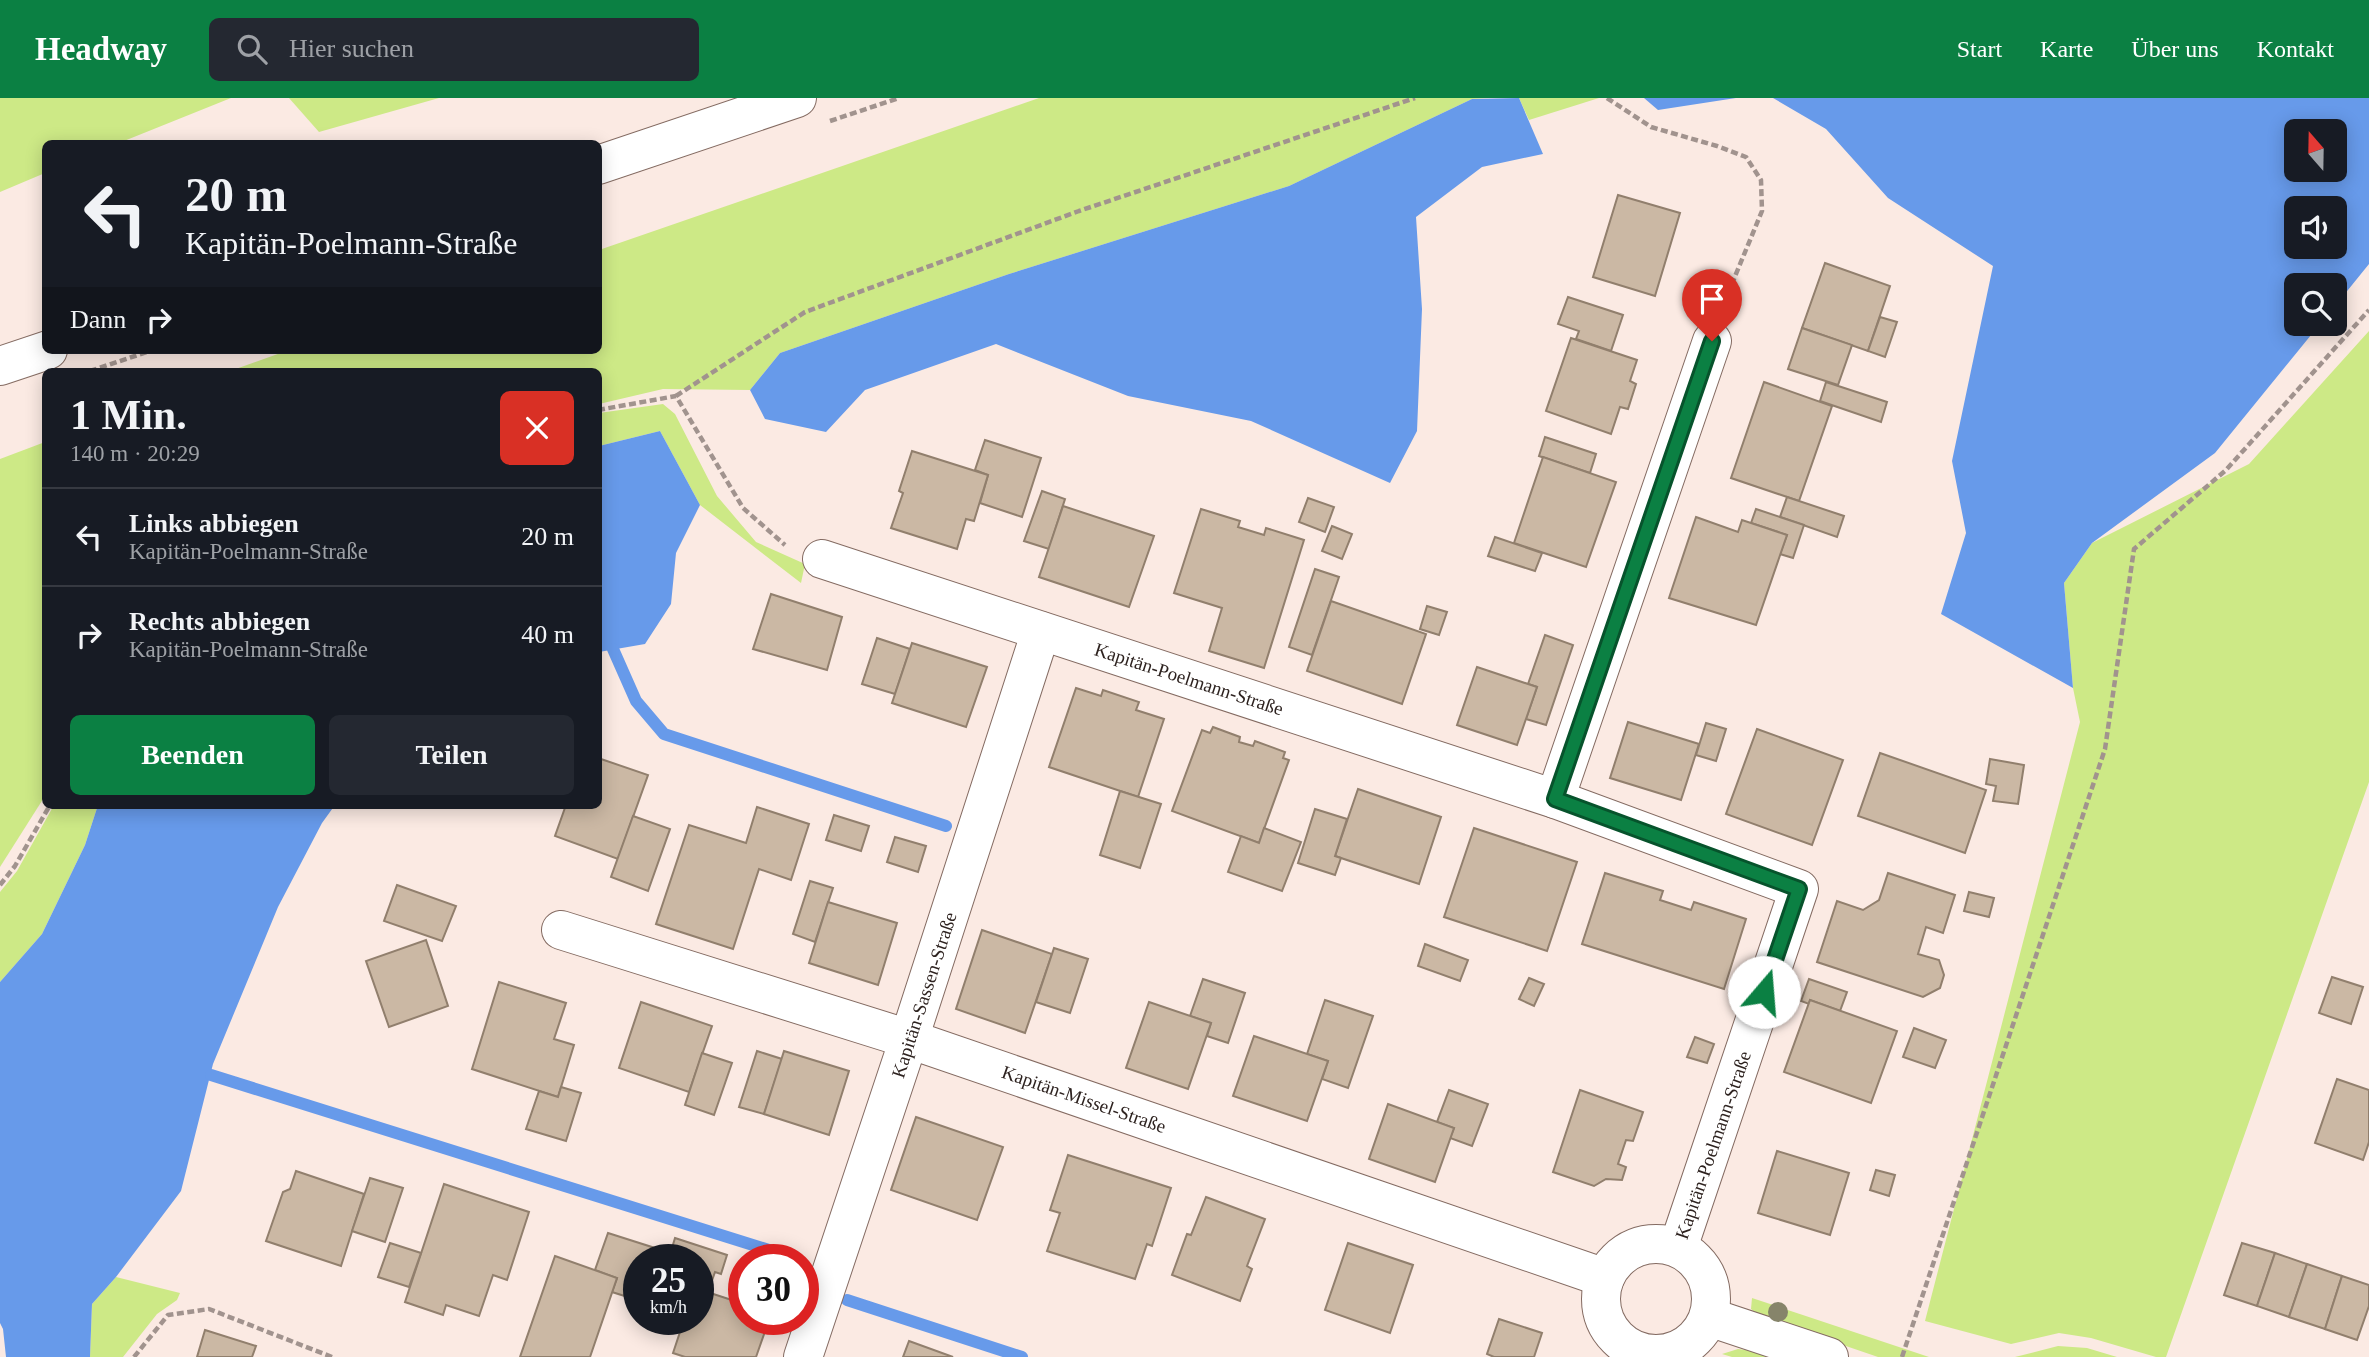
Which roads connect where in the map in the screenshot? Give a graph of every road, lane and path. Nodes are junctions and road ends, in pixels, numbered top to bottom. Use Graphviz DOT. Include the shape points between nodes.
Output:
graph roads {
  1 [pos="797,98"];
  2 [pos="1415,98"];
  3 [pos="1607,98"];
  4 [pos="602,164"];
  5 [pos="2369,310"];
  6 [pos="1712,341"];
  7 [pos="42,352"];
  8 [pos="141,354"];
  9 [pos="0,366"];
  10 [pos="99,368"];
  11 [pos="676,396"];
  12 [pos="602,409"];
  13 [pos="822,559"];
  14 [pos="1041,631"];
  15 [pos="1555,799"];
  16 [pos="48,809"];
  17 [pos="0,885"];
  18 [pos="561,930"];
  19 [pos="909,1040"];
  20 [pos="1678,1248"];
  21 [pos="1605,1278"];
  22 [pos="1709,1317"];
  23 [pos="1636,1354"];
  24 [pos="134,1357"];
  25 [pos="332,1357"];
  26 [pos="803,1357"];
  27 [pos="1829,1357"];
  28 [pos="1902,1357"];
  1 -- 4 [label="street"];
  2 -- 11 [label="path" via="1079,211 805,312"];
  3 -- 6 [label="path" via="1651,127 1746,157 1761,180 1762,211"];
  5 -- 28 [label="path" via="2226,470 2134,549 2105,749"];
  6 -- 15 [label="street"];
  7 -- 9 [label="street"];
  8 -- 10 [label="path"];
  11 -- 12 [label="path"];
  11 -- 13 [label="path" via="743,508 789,549"];
  13 -- 14 [label="street, Kapitän-Poelmann-Straße"];
  14 -- 15 [label="street, Kapitän-Poelmann-Straße"];
  14 -- 19 [label="street, Kapitän-Sassen-Straße"];
  15 -- 20 [label="street, Kapitän-Poelmann-Straße" via="1799,889"];
  16 -- 17 [label="path"];
  18 -- 19 [label="street, Kapitän-Missel-Straße"];
  19 -- 21 [label="street, Kapitän-Missel-Straße"];
  19 -- 26 [label="street, Kapitän-Sassen-Straße"];
  20 -- 21 [label="street, Kapitän-Poelmann-Straße" via="1650,1244 1636,1248 1612,1265"];
  20 -- 22 [label="street, Kapitän-Poelmann-Straße" via="1707,1276 1712,1304"];
  21 -- 23 [label="street" via="1601,1299 1605,1322"];
  22 -- 23 [label="street" via="1688,1345 1672,1352"];
  22 -- 27 [label="street"];
  24 -- 25 [label="path" via="168,1315 209,1309"];
}
